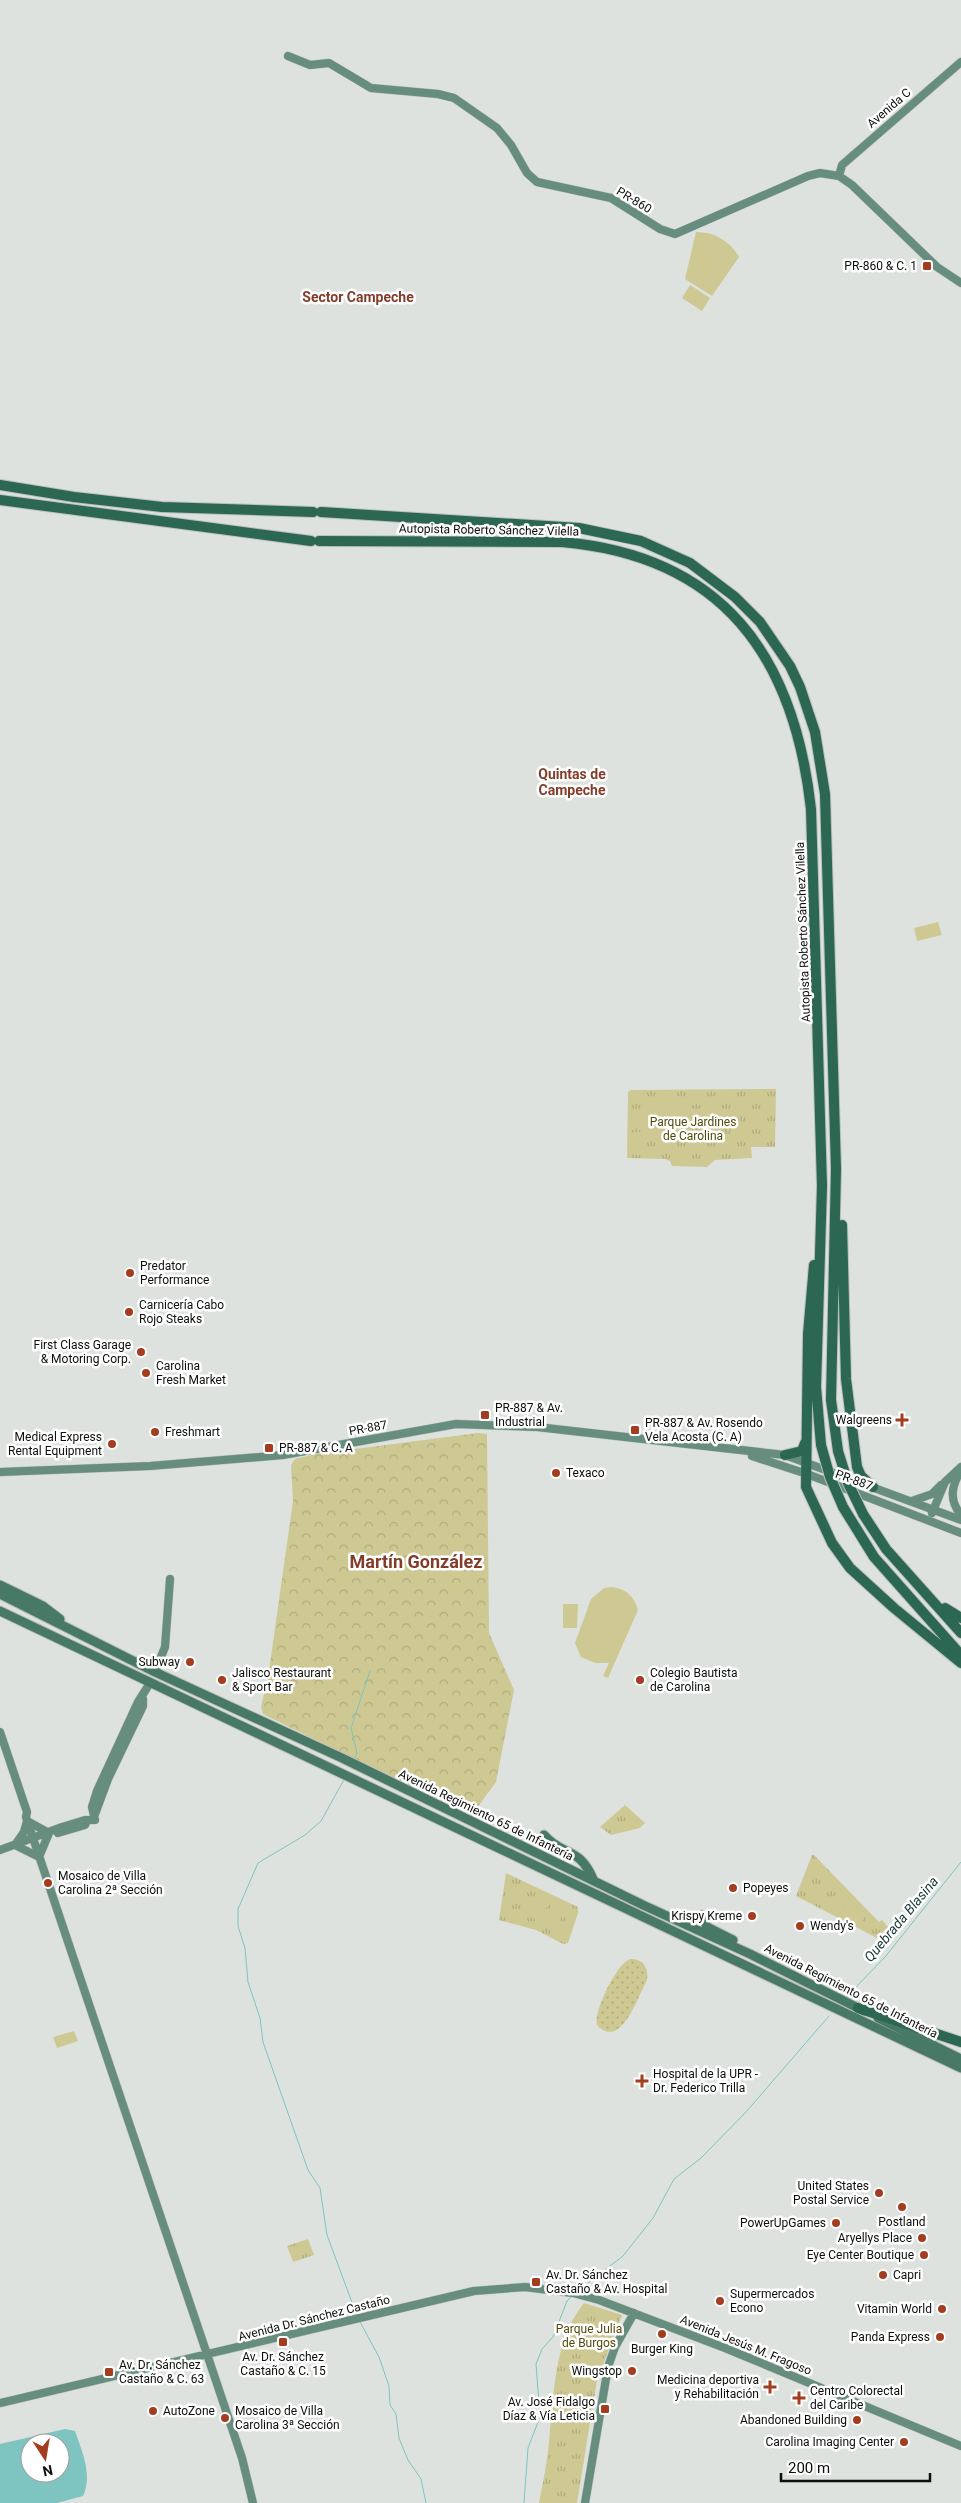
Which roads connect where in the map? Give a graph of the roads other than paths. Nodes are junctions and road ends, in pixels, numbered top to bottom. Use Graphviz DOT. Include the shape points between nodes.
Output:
graph roads {
  1 [pos="288,56"];
  2 [pos="961,62"];
  3 [pos="839,176"];
  4 [pos="961,283"];
  5 [pos="0,485"];
  6 [pos="0,500"];
  7 [pos="835,1124"];
  8 [pos="822,1206"];
  9 [pos="806,1439"];
  10 [pos="739,1451"];
  11 [pos="785,1455"];
  12 [pos="807,1462"];
  13 [pos="961,1469"];
  14 [pos="0,1472"];
  15 [pos="807,1474"];
  16 [pos="945,1482"];
  17 [pos="873,1487"];
  18 [pos="912,1502"];
  19 [pos="933,1510"];
  20 [pos="961,1516"];
  21 [pos="929,1519"];
  22 [pos="961,1520"];
  23 [pos="961,1533"];
  24 [pos="170,1579"];
  25 [pos="0,1585"];
  26 [pos="0,1594"];
  27 [pos="931,1598"];
  28 [pos="0,1611"];
  29 [pos="961,1618"];
  30 [pos="74,1630"];
  31 [pos="961,1633"];
  32 [pos="961,1655"];
  33 [pos="961,1663"];
  34 [pos="155,1672"];
  35 [pos="150,1683"];
  36 [pos="0,1732"];
  37 [pos="0,1749"];
  38 [pos="27,1819"];
  39 [pos="51,1832"];
  40 [pos="544,1835"];
  41 [pos="33,1838"];
  42 [pos="15,1845"];
  43 [pos="0,1850"];
  44 [pos="39,1857"];
  45 [pos="593,1879"];
  46 [pos="702,1915"];
  47 [pos="750,1954"];
  48 [pos="858,2008"];
  49 [pos="961,2042"];
  50 [pos="961,2059"];
  51 [pos="961,2068"];
  52 [pos="634,2313"];
  53 [pos="207,2355"];
  54 [pos="0,2403"];
  55 [pos="961,2446"];
  56 [pos="253,2503"];
  57 [pos="585,2503"];
  1 -- 3 [label="street, PR-860 / PR-860" via="310,65 329,63 372,88 454,98 497,128 527,173 538,182 611,198 660,229 675,234 808,176 820,173"];
  2 -- 3 [label="street, Avenida C" via="842,165"];
  3 -- 4 [label="street" via="937,267"];
  5 -- 7 [label="highway, Autopista Roberto Sánchez Vilella" via="162,507 317,512 579,528 620,535 658,547 690,564 728,591 760,622 780,651 811,715 822,774 827,844"];
  6 -- 8 [label="highway, Autopista Roberto Sánchez Vilella" via="315,541 562,542 590,545 655,563 686,579 730,612 760,648 776,674 805,763 811,809"];
  7 -- 17 [label="highway" via="840,1147 848,1405 857,1467"];
  7 -- 27 [label="highway, Autopista Roberto Sánchez Vilella, bridge" via="830,1400 838,1451 848,1483 863,1514 886,1548"];
  8 -- 9 [label="highway" via="811,1293"];
  8 -- 32 [label="highway, Autopista Roberto Sánchez Vilella, bridge" via="816,1387 821,1445 830,1477 843,1507 874,1557"];
  9 -- 11 [label="highway" via="802,1451"];
  9 -- 12 [label="highway"];
  10 -- 11 [label="street, PR-887"];
  10 -- 14 [label="street, PR-887" via="537,1427 456,1424 283,1455 150,1466"];
  10 -- 15 [label="street, PR-887"];
  11 -- 12 [label="street, PR-887"];
  12 -- 15 [label="highway"];
  12 -- 17 [label="street, PR-887"];
  13 -- 16 [label="street"];
  13 -- 20 [label="street" via="953,1487 952,1500"];
  15 -- 21 [label="street, PR-887"];
  15 -- 33 [label="highway" via="806,1487 816,1510 832,1543 850,1568"];
  16 -- 18 [label="street" via="932,1494"];
  16 -- 19 [label="street"];
  17 -- 18 [label="street, PR-887"];
  18 -- 19 [label="street, PR-887"];
  19 -- 21 [label="street"];
  19 -- 22 [label="street, PR-887"];
  21 -- 23 [label="street, PR-887"];
  24 -- 34 [label="street" via="165,1647"];
  25 -- 30 [label="main road" via="43,1606"];
  26 -- 30 [label="main road, Avenida Regimiento 65 de Infantería"];
  27 -- 29 [label="highway"];
  27 -- 31 [label="highway, Autopista Roberto Sánchez Vilella"];
  28 -- 35 [label="main road, Avenida Regimiento 65 de Infantería"];
  30 -- 34 [label="main road, Avenida Regimiento 65 de Infantería"];
  34 -- 45 [label="main road, Avenida Regimiento 65 de Infantería"];
  35 -- 39 [label="street" via="111,1767 95,1820 55,1834"];
  35 -- 51 [label="main road, Avenida Regimiento 65 de Infantería"];
  36 -- 38 [label="street"];
  37 -- 38 [label="street" via="22,1814"];
  38 -- 39 [label="street"];
  38 -- 41 [label="street"];
  38 -- 42 [label="street" via="22,1836"];
  39 -- 41 [label="street"];
  39 -- 44 [label="street"];
  40 -- 45 [label="main road" via="587,1864"];
  41 -- 42 [label="street"];
  41 -- 44 [label="street"];
  42 -- 43 [label="street"];
  42 -- 44 [label="street"];
  44 -- 53 [label="street"];
  45 -- 47 [label="main road, Avenida Regimiento 65 de Infantería"];
  46 -- 47 [label="main road" via="707,1927 744,1945"];
  47 -- 48 [label="main road, Avenida Regimiento 65 de Infantería"];
  48 -- 49 [label="highway"];
  48 -- 50 [label="main road, Avenida Regimiento 65 de Infantería"];
  52 -- 53 [label="street, Avenida Dr. Sánchez Castaño" via="573,2293 539,2288 499,2288 474,2291"];
  52 -- 55 [label="street, Avenida Jesús M. Fragoso"];
  52 -- 57 [label="street" via="608,2367"];
  53 -- 54 [label="street, Avenida Dr. Sánchez Castaño"];
  53 -- 56 [label="street" via="242,2458"];
}
